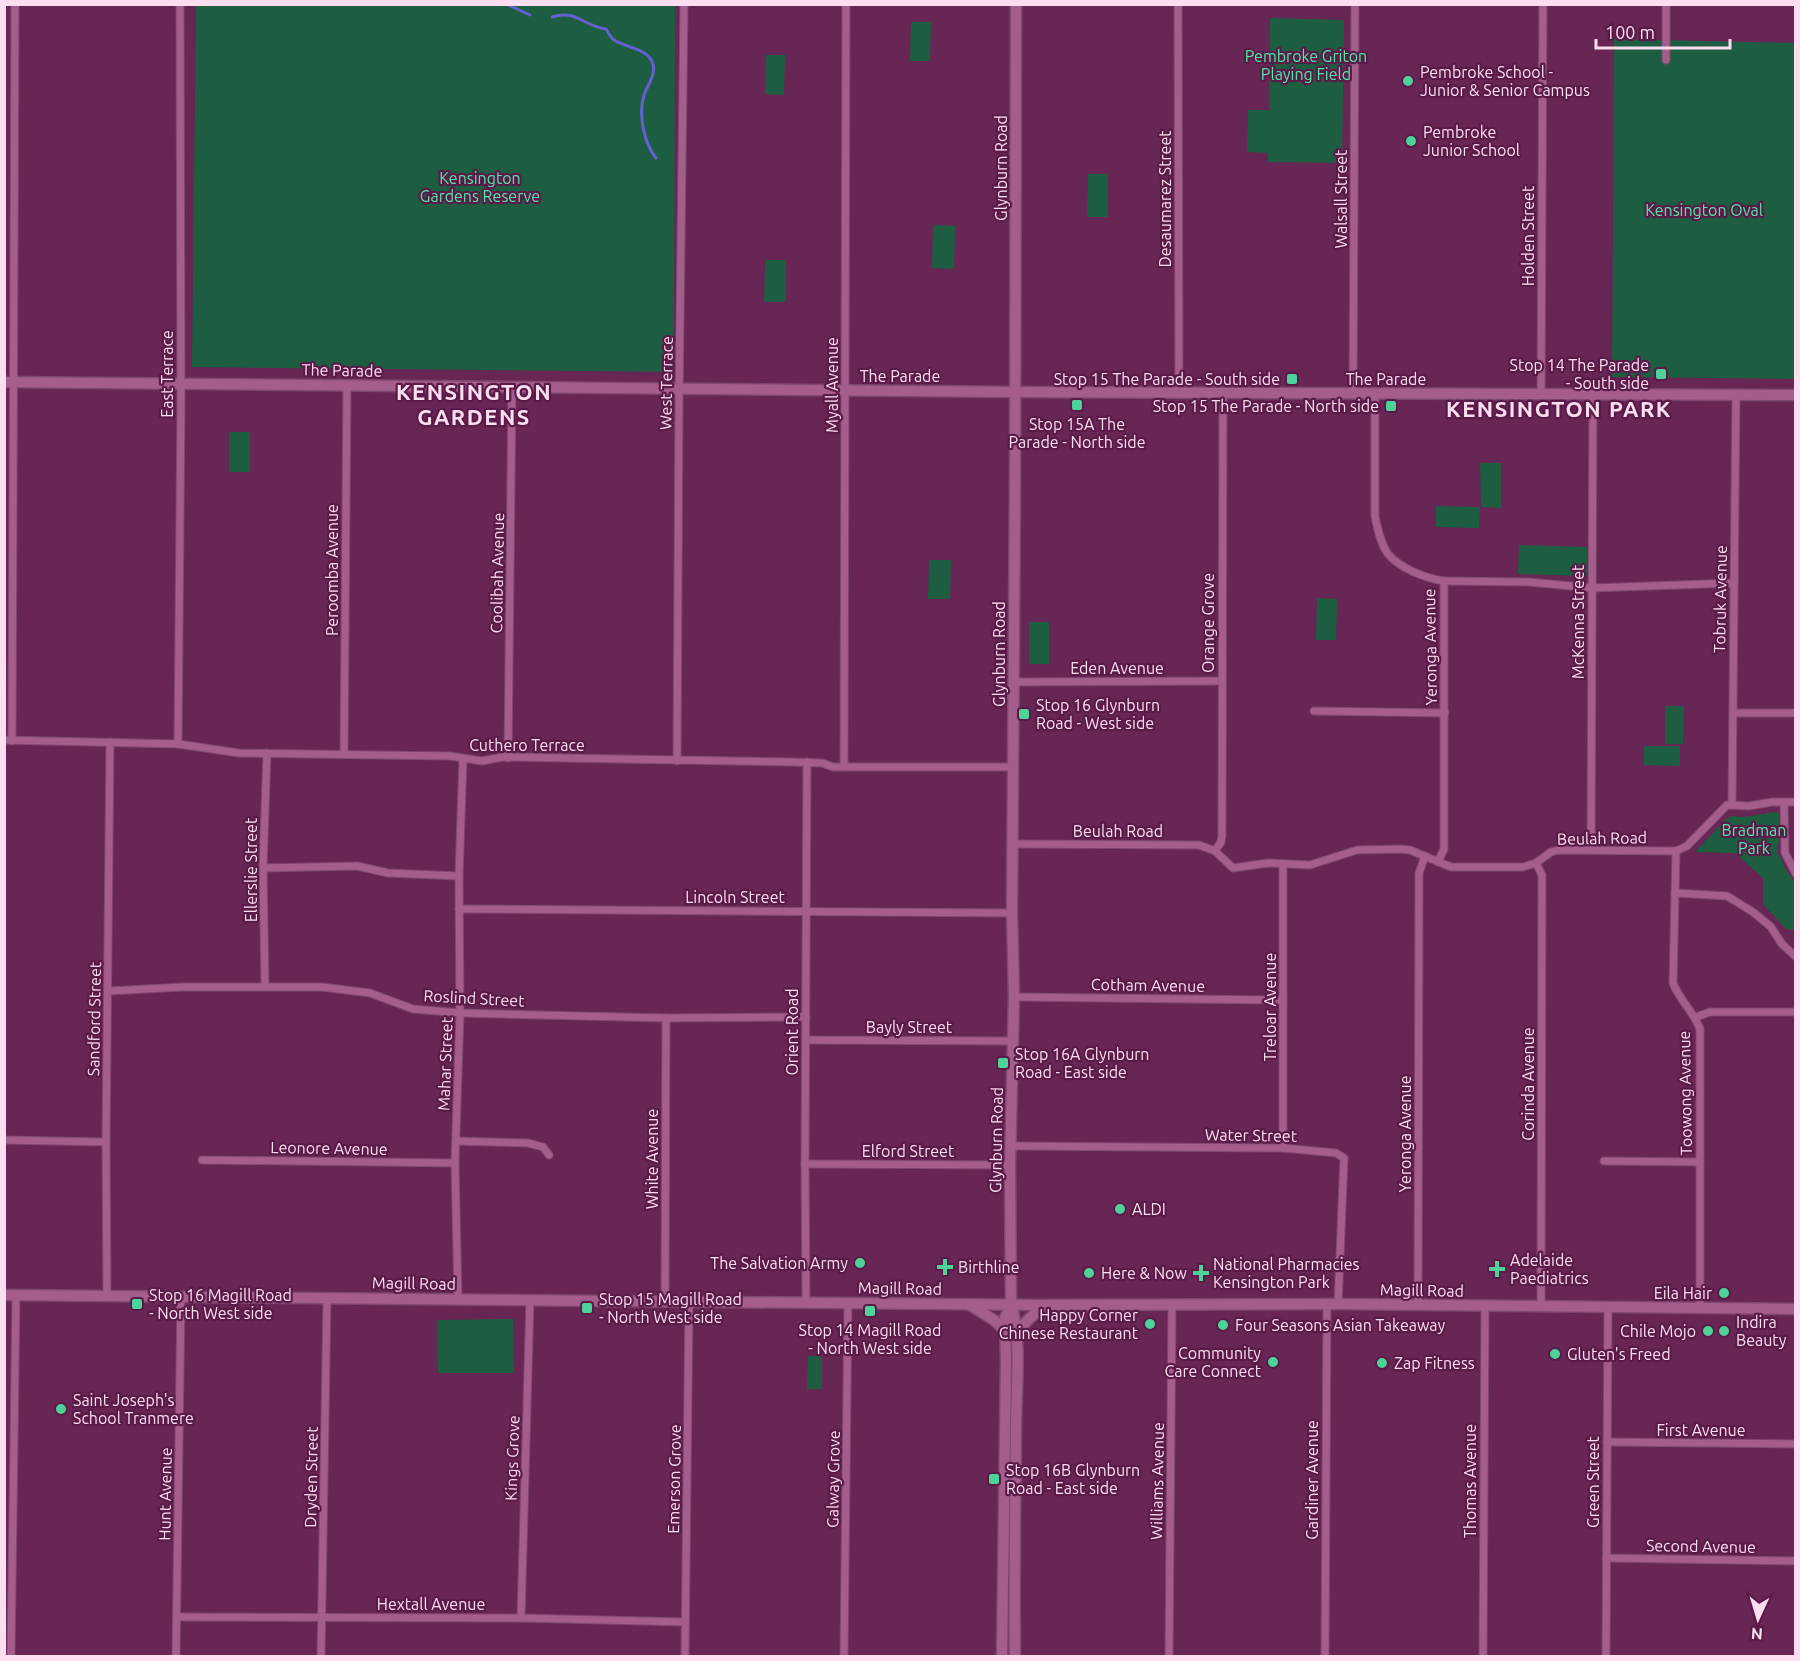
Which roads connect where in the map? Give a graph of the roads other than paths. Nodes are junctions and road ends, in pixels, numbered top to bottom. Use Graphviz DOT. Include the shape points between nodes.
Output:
graph roads {
  1 [pos="15,4"];
  2 [pos="180,4"];
  3 [pos="684,4"];
  4 [pos="846,4"];
  5 [pos="1016,4"];
  6 [pos="1178,4"];
  7 [pos="1355,4"];
  8 [pos="1543,4"];
  9 [pos="1666,4"];
  10 [pos="1666,60"];
  11 [pos="9,382"];
  12 [pos="180,384"];
  13 [pos="347,385"];
  14 [pos="512,387"];
  15 [pos="680,389"];
  16 [pos="846,391"];
  17 [pos="1015,392"];
  18 [pos="1179,393"];
  19 [pos="1224,393"];
  20 [pos="1353,394"];
  21 [pos="1375,394"];
  22 [pos="1541,395"];
  23 [pos="1593,395"];
  24 [pos="1796,395"];
  25 [pos="1736,396"];
  26 [pos="1444,581"];
  27 [pos="1734,583"];
  28 [pos="1592,588"];
  29 [pos="1221,681"];
  30 [pos="1014,682"];
  31 [pos="1314,711"];
  32 [pos="1445,713"];
  33 [pos="1732,713"];
  34 [pos="1796,713"];
  35 [pos="8,740"];
  36 [pos="110,742"];
  37 [pos="178,744"];
  38 [pos="267,753"];
  39 [pos="344,754"];
  40 [pos="508,758"];
  41 [pos="463,759"];
  42 [pos="677,761"];
  43 [pos="807,762"];
  44 [pos="844,766"];
  45 [pos="1014,767"];
  46 [pos="1784,802"];
  47 [pos="1796,802"];
  48 [pos="1732,804"];
  49 [pos="1013,844"];
  50 [pos="1591,850"];
  51 [pos="1676,850"];
  52 [pos="1215,852"];
  53 [pos="1425,856"];
  54 [pos="1438,862"];
  55 [pos="1536,863"];
  56 [pos="1283,865"];
  57 [pos="263,868"];
  58 [pos="1796,874"];
  59 [pos="459,876"];
  60 [pos="1675,893"];
  61 [pos="459,909"];
  62 [pos="805,911"];
  63 [pos="1012,913"];
  64 [pos="1796,957"];
  65 [pos="265,986"];
  66 [pos="108,991"];
  67 [pos="1014,997"];
  68 [pos="1283,1000"];
  69 [pos="1796,1011"];
  70 [pos="460,1013"];
  71 [pos="806,1017"];
  72 [pos="1696,1017"];
  73 [pos="666,1018"];
  74 [pos="806,1040"];
  75 [pos="1013,1041"];
  76 [pos="4,1140"];
  77 [pos="456,1141"];
  78 [pos="106,1142"];
  79 [pos="1010,1146"];
  80 [pos="1283,1148"];
  81 [pos="549,1155"];
  82 [pos="202,1160"];
  83 [pos="1604,1161"];
  84 [pos="1700,1162"];
  85 [pos="455,1163"];
  86 [pos="805,1164"];
  87 [pos="1010,1165"];
  88 [pos="10,1295"];
  89 [pos="107,1296"];
  90 [pos="181,1296"];
  91 [pos="327,1298"];
  92 [pos="458,1299"];
  93 [pos="530,1300"];
  94 [pos="665,1301"];
  95 [pos="689,1301"];
  96 [pos="806,1302"];
  97 [pos="848,1302"];
  98 [pos="968,1304"];
  99 [pos="1011,1304"];
  100 [pos="1332,1304"];
  101 [pos="1050,1305"];
  102 [pos="1172,1305"];
  103 [pos="1418,1305"];
  104 [pos="1485,1306"];
  105 [pos="1541,1306"];
  106 [pos="1608,1307"];
  107 [pos="1700,1308"];
  108 [pos="1796,1310"];
  109 [pos="1005,1331"];
  110 [pos="1016,1339"];
  111 [pos="1607,1442"];
  112 [pos="1796,1444"];
  113 [pos="1009,1519"];
  114 [pos="1606,1558"];
  115 [pos="1796,1562"];
  116 [pos="177,1617"];
  117 [pos="322,1618"];
  118 [pos="521,1618"];
  119 [pos="685,1622"];
  120 [pos="11,1656"];
  121 [pos="177,1656"];
  122 [pos="321,1656"];
  123 [pos="685,1656"];
  124 [pos="844,1656"];
  125 [pos="1002,1656"];
  126 [pos="1015,1656"];
  127 [pos="1169,1656"];
  128 [pos="1325,1656"];
  129 [pos="1483,1656"];
  130 [pos="1606,1656"];
  1 -- 11 [label="street"];
  2 -- 12 [label="street, East Terrace"];
  3 -- 15 [label="street, West Terrace"];
  4 -- 16 [label="street, Myall Avenue"];
  5 -- 17 [label="main road, Glynburn Road"];
  6 -- 18 [label="street, Desaumarez Street"];
  7 -- 20 [label="street, Walsall Street"];
  8 -- 22 [label="street, Holden Street"];
  9 -- 10 [label="street"];
  11 -- 12 [label="main road, The Parade"];
  11 -- 35 [label="street"];
  12 -- 13 [label="main road, The Parade"];
  12 -- 37 [label="street, East Terrace"];
  13 -- 14 [label="main road, The Parade"];
  13 -- 39 [label="street, Peroomba Avenue"];
  14 -- 15 [label="main road, The Parade"];
  14 -- 40 [label="street, Coolibah Avenue"];
  15 -- 16 [label="main road, The Parade"];
  15 -- 42 [label="street, West Terrace"];
  16 -- 17 [label="main road, The Parade"];
  16 -- 44 [label="street, Myall Avenue"];
  17 -- 18 [label="main road, The Parade"];
  17 -- 30 [label="main road, Glynburn Road"];
  18 -- 19 [label="main road, The Parade"];
  19 -- 20 [label="main road, The Parade"];
  19 -- 29 [label="street, Orange Grove"];
  20 -- 21 [label="main road, The Parade"];
  21 -- 22 [label="main road, The Parade"];
  21 -- 26 [label="street, Yeronga Avenue" via="1375,517 1379,536 1388,553 1402,566"];
  22 -- 23 [label="main road, The Parade"];
  23 -- 25 [label="main road, The Parade"];
  23 -- 28 [label="street, McKenna Street"];
  24 -- 25 [label="main road, The Parade"];
  25 -- 27 [label="street, Tobruk Avenue"];
  26 -- 28 [label="street" via="1529,582"];
  26 -- 32 [label="street, Yeronga Avenue"];
  27 -- 28 [label="street"];
  27 -- 33 [label="street, Tobruk Avenue"];
  28 -- 50 [label="street, McKenna Street"];
  29 -- 30 [label="street, Eden Avenue"];
  29 -- 52 [label="street, Orange Grove" via="1222,836"];
  30 -- 45 [label="main road, Glynburn Road"];
  31 -- 32 [label="street"];
  32 -- 54 [label="street, Yeronga Avenue" via="1444,849"];
  33 -- 34 [label="street"];
  33 -- 48 [label="street, Tobruk Avenue"];
  35 -- 36 [label="street, Cuthero Terrace"];
  36 -- 37 [label="street, Cuthero Terrace"];
  36 -- 66 [label="street, Sandford Street"];
  37 -- 38 [label="street, Cuthero Terrace"];
  38 -- 39 [label="street, Cuthero Terrace"];
  38 -- 57 [label="street, Ellerslie Street"];
  39 -- 41 [label="street, Cuthero Terrace"];
  40 -- 41 [label="street, Cuthero Terrace"];
  40 -- 42 [label="street, Cuthero Terrace"];
  41 -- 59 [label="street, Mahar Street"];
  42 -- 43 [label="street, Cuthero Terrace"];
  43 -- 44 [label="street, Cuthero Terrace"];
  43 -- 62 [label="street, Orient Road"];
  44 -- 45 [label="street, Cuthero Terrace"];
  45 -- 49 [label="main road, Glynburn Road"];
  46 -- 47 [label="street"];
  46 -- 48 [label="street"];
  46 -- 58 [label="street" via="1785,853"];
  48 -- 51 [label="street" via="1687,846"];
  49 -- 52 [label="street, Beulah Road" via="1199,845"];
  49 -- 63 [label="main road, Glynburn Road"];
  50 -- 51 [label="street, Beulah Road"];
  50 -- 55 [label="street, Beulah Road" via="1558,850"];
  51 -- 60 [label="street, Toowong Avenue"];
  52 -- 56 [label="street, Beulah Road" via="1233,868"];
  53 -- 54 [label="street, Beulah Road"];
  53 -- 56 [label="street, Beulah Road" via="1400,849 1357,850 1316,864"];
  53 -- 103 [label="street, Yeronga Avenue" via="1419,873"];
  54 -- 55 [label="street, Beulah Road" via="1451,867 1523,867"];
  55 -- 105 [label="street, Corinda Avenue" via="1542,875"];
  56 -- 68 [label="street, Treloar Avenue"];
  57 -- 59 [label="street" via="357,866 388,873"];
  57 -- 65 [label="street, Ellerslie Street"];
  59 -- 61 [label="street, Mahar Street"];
  60 -- 64 [label="street" via="1727,896 1771,927"];
  60 -- 72 [label="street, Toowong Avenue" via="1673,983"];
  61 -- 62 [label="street, Lincoln Street"];
  61 -- 70 [label="street, Mahar Street"];
  62 -- 63 [label="street, Lincoln Street"];
  62 -- 71 [label="street, Orient Road"];
  63 -- 67 [label="main road, Glynburn Road"];
  65 -- 66 [label="street, Roslind Street"];
  65 -- 70 [label="street, Roslind Street" via="370,993 413,1009"];
  66 -- 78 [label="street, Sandford Street"];
  67 -- 68 [label="street, Cotham Avenue"];
  67 -- 75 [label="main road, Glynburn Road"];
  68 -- 80 [label="street, Treloar Avenue"];
  69 -- 72 [label="street" via="1710,1012"];
  70 -- 73 [label="street, Roslind Street"];
  70 -- 77 [label="street, Mahar Street"];
  71 -- 73 [label="street, Roslind Street"];
  71 -- 74 [label="street, Orient Road"];
  72 -- 84 [label="street, Toowong Avenue" via="1700,1029"];
  73 -- 94 [label="street, White Avenue"];
  74 -- 75 [label="street, Bayly Street"];
  74 -- 86 [label="street, Orient Road"];
  75 -- 79 [label="main road, Glynburn Road"];
  76 -- 78 [label="street"];
  77 -- 81 [label="street" via="528,1143 543,1147"];
  77 -- 85 [label="street, Mahar Street"];
  78 -- 89 [label="street, Sandford Street"];
  79 -- 80 [label="street, Water Street"];
  79 -- 87 [label="main road, Glynburn Road"];
  80 -- 100 [label="street, Water Street" via="1336,1153 1344,1158"];
  82 -- 85 [label="street, Leonore Avenue"];
  83 -- 84 [label="street"];
  84 -- 107 [label="street, Toowong Avenue"];
  85 -- 92 [label="street, Mahar Street"];
  86 -- 87 [label="street, Elford Street"];
  86 -- 96 [label="street, Orient Road"];
  87 -- 99 [label="main road, Glynburn Road"];
  88 -- 89 [label="main road, Magill Road"];
  88 -- 120 [label="street"];
  89 -- 90 [label="main road, Magill Road"];
  90 -- 91 [label="main road, Magill Road"];
  90 -- 116 [label="street, Hunt Avenue"];
  91 -- 92 [label="main road, Magill Road"];
  91 -- 117 [label="street, Dryden Street"];
  92 -- 93 [label="main road, Magill Road"];
  93 -- 94 [label="main road, Magill Road"];
  93 -- 118 [label="street, Kings Grove"];
  94 -- 95 [label="main road, Magill Road"];
  95 -- 96 [label="main road, Magill Road"];
  95 -- 119 [label="street, Emerson Grove"];
  96 -- 97 [label="main road, Magill Road"];
  97 -- 98 [label="main road, Magill Road"];
  97 -- 124 [label="street, Galway Grove"];
  98 -- 99 [label="main road, Magill Road"];
  98 -- 109 [label="main road"];
  99 -- 101 [label="main road, Magill Road"];
  99 -- 109 [label="main road, Glynburn Road"];
  99 -- 110 [label="main road, Glynburn Road"];
  100 -- 102 [label="main road, Magill Road"];
  100 -- 103 [label="main road, Magill Road"];
  100 -- 128 [label="street, Gardiner Avenue"];
  101 -- 102 [label="main road, Magill Road"];
  101 -- 110 [label="main road" via="1032,1315"];
  102 -- 127 [label="street, Williams Avenue"];
  103 -- 104 [label="main road, Magill Road"];
  104 -- 105 [label="main road, Magill Road"];
  104 -- 129 [label="street, Thomas Avenue"];
  105 -- 106 [label="main road, Magill Road"];
  106 -- 107 [label="main road, Magill Road"];
  106 -- 111 [label="street, Green Street"];
  107 -- 108 [label="main road, Magill Road"];
  109 -- 113 [label="main road, Glynburn Road"];
  110 -- 113 [label="main road, Glynburn Road"];
  111 -- 112 [label="street, First Avenue"];
  111 -- 114 [label="street, Green Street"];
  113 -- 125 [label="main road, Glynburn Road"];
  113 -- 126 [label="main road, Glynburn Road"];
  114 -- 115 [label="street, Second Avenue"];
  114 -- 130 [label="street, Green Street"];
  116 -- 117 [label="street, Hextall Avenue"];
  116 -- 121 [label="street, Hunt Avenue"];
  117 -- 118 [label="street, Hextall Avenue"];
  117 -- 122 [label="street, Dryden Street"];
  118 -- 119 [label="street, Hextall Avenue"];
  119 -- 123 [label="street, Emerson Grove"];
}
